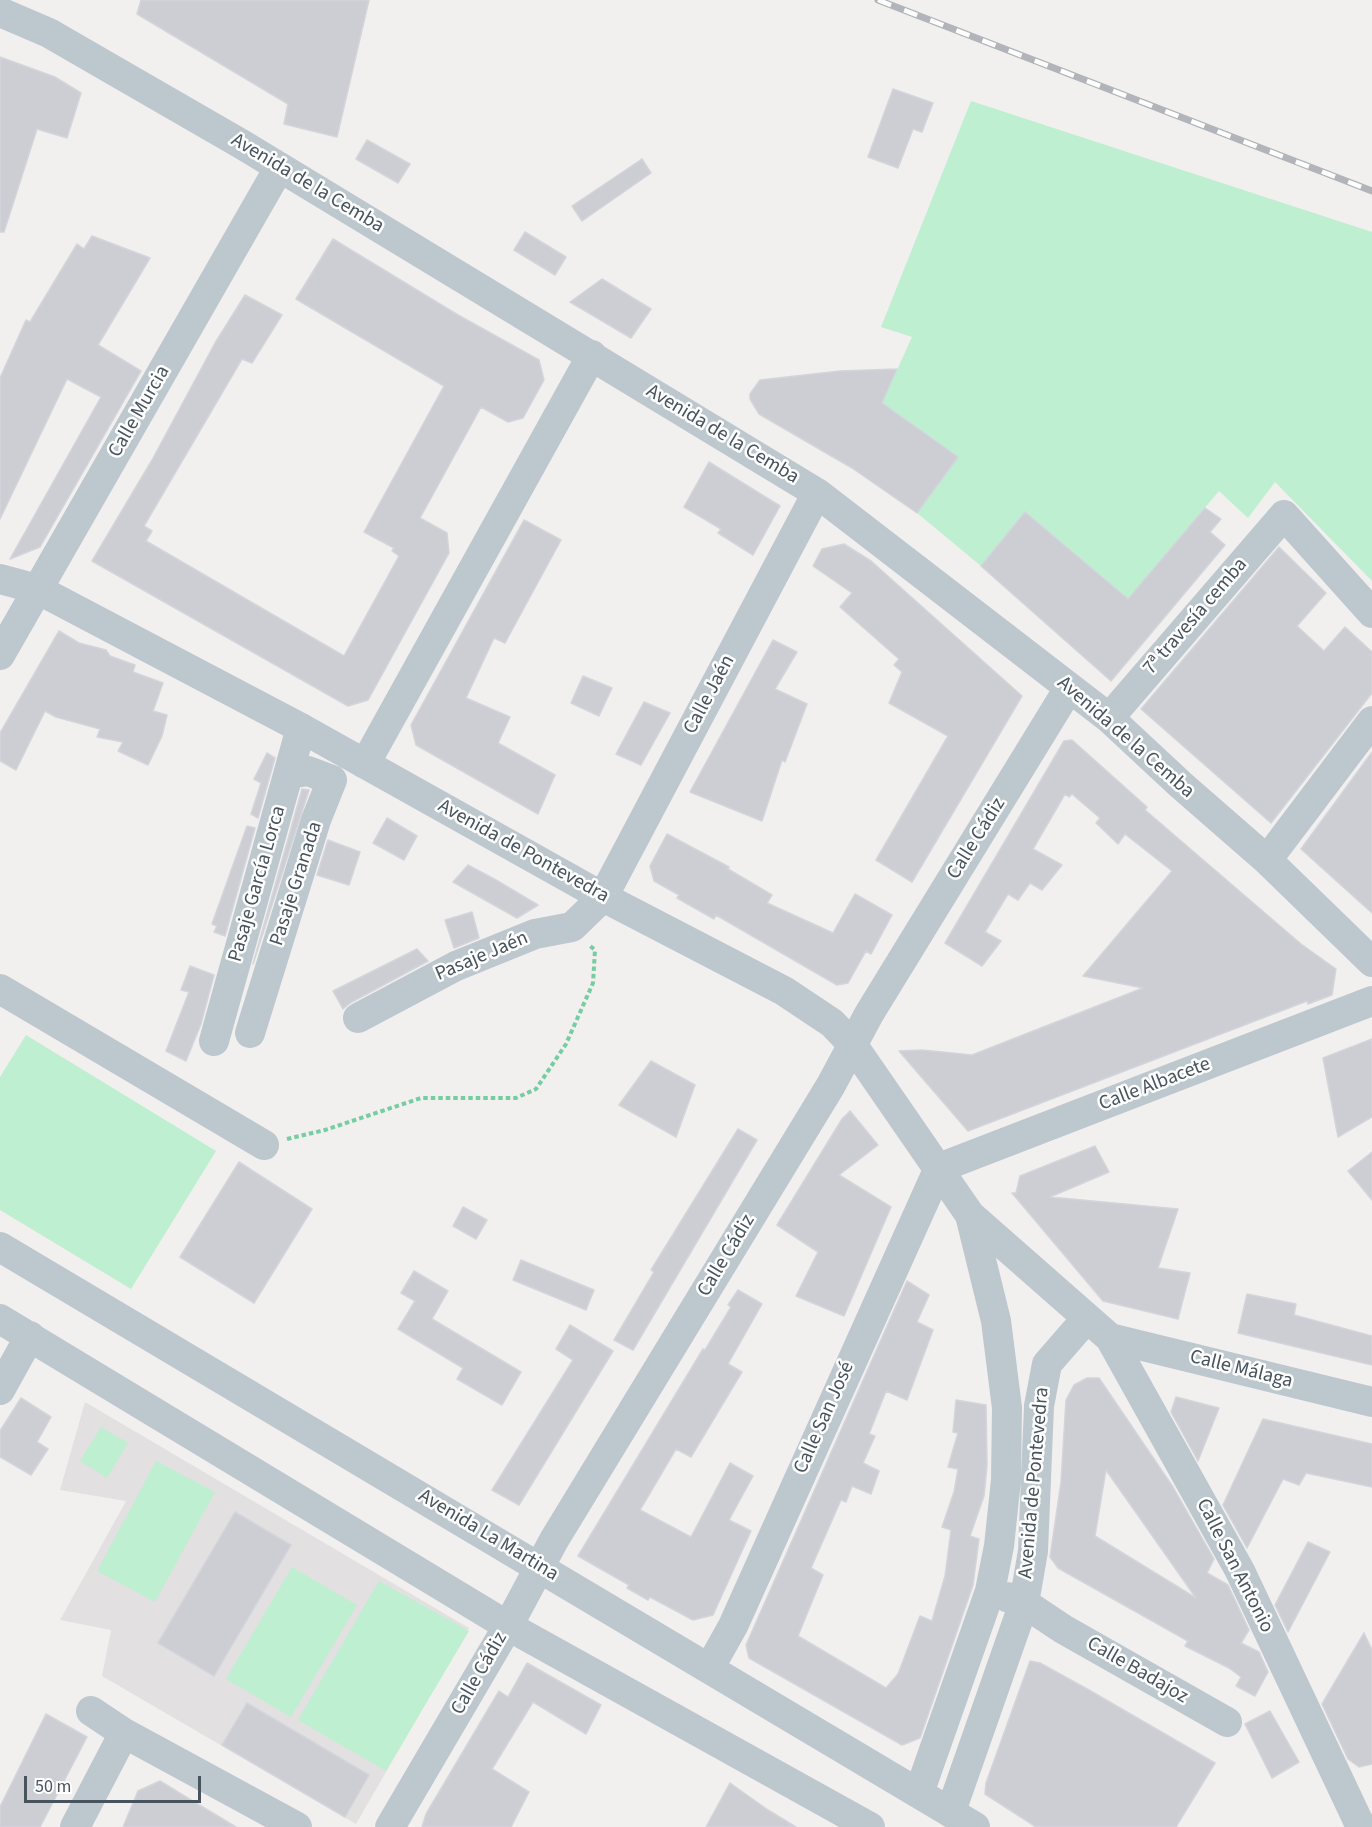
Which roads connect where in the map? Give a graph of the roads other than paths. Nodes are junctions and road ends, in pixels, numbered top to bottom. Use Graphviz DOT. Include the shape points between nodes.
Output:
graph roads {
  1 [pos="0,12"];
  2 [pos="279,168"];
  3 [pos="592,355"];
  4 [pos="817,493"];
  5 [pos="0,579"];
  6 [pos="38,589"];
  7 [pos="1372,613"];
  8 [pos="0,655"];
  9 [pos="1069,688"];
  10 [pos="1109,718"];
  11 [pos="1372,721"];
  12 [pos="301,728"];
  13 [pos="365,764"];
  14 [pos="289,774"];
  15 [pos="1267,860"];
  16 [pos="603,897"];
  17 [pos="1372,962"];
  18 [pos="0,989"];
  19 [pos="1372,1001"];
  20 [pos="358,1018"];
  21 [pos="250,1033"];
  22 [pos="214,1041"];
  23 [pos="852,1044"];
  24 [pos="264,1145"];
  25 [pos="939,1168"];
  26 [pos="970,1215"];
  27 [pos="0,1247"];
  28 [pos="1030,1268"];
  29 [pos="990,1298"];
  30 [pos="1087,1318"];
  31 [pos="0,1319"];
  32 [pos="30,1336"];
  33 [pos="1110,1338"];
  34 [pos="1047,1364"];
  35 [pos="0,1390"];
  36 [pos="1372,1402"];
  37 [pos="540,1567"];
  38 [pos="990,1591"];
  39 [pos="1029,1618"];
  40 [pos="508,1626"];
  41 [pos="710,1667"];
  42 [pos="91,1711"];
  43 [pos="1227,1722"];
  44 [pos="124,1733"];
  45 [pos="919,1793"];
  46 [pos="963,1819"];
  47 [pos="1364,1820"];
  48 [pos="75,1827"];
  49 [pos="297,1827"];
  50 [pos="390,1827"];
  51 [pos="870,1827"];
  1 -- 2 [label="street, Avenida de la Cemba" via="49,33"];
  2 -- 3 [label="street, Avenida de la Cemba"];
  2 -- 6 [label="street, Calle Murcia"];
  3 -- 4 [label="street, Avenida de la Cemba"];
  3 -- 13 [label="street"];
  4 -- 9 [label="street, Avenida de la Cemba"];
  4 -- 16 [label="street, Calle Jaén"];
  5 -- 6 [label="street, Avenida de Pontevedra"];
  6 -- 8 [label="street, Calle Murcia"];
  6 -- 12 [label="street, Avenida de Pontevedra"];
  7 -- 10 [label="street, 7ª travesía cemba" via="1284,515"];
  9 -- 10 [label="street, Avenida de la Cemba"];
  9 -- 23 [label="street, Calle Cádiz"];
  10 -- 15 [label="street, Avenida de la Cemba"];
  11 -- 15 [label="street"];
  12 -- 13 [label="street, Avenida de Pontevedra"];
  12 -- 14 [label="street, Pasaje García Lorca"];
  13 -- 16 [label="street, Avenida de Pontevedra"];
  14 -- 21 [label="street, Pasaje Granada" via="308,771 332,780"];
  14 -- 22 [label="street, Pasaje García Lorca"];
  15 -- 17 [label="street, Avenida de la Cemba"];
  16 -- 20 [label="street, Pasaje Jaén" via="572,927 535,934 456,966"];
  16 -- 23 [label="street, Avenida de Pontevedra" via="784,991 832,1023"];
  18 -- 24 [label="street"];
  19 -- 25 [label="street, Calle Albacete"];
  23 -- 25 [label="street, Avenida de Pontevedra"];
  23 -- 37 [label="street, Calle Cádiz"];
  25 -- 26 [label="street, Avenida de Pontevedra"];
  25 -- 41 [label="street, Calle San José"];
  26 -- 28 [label="street, Avenida de Pontevedra"];
  26 -- 29 [label="street, Avenida de Pontevedra"];
  27 -- 37 [label="street, Avenida La Martina"];
  28 -- 29 [label="street" via="1011,1271 1000,1278"];
  28 -- 30 [label="street, Avenida de Pontevedra"];
  29 -- 38 [label="street, Avenida de Pontevedra" via="1006,1408 1006,1480"];
  30 -- 33 [label="street, Calle San Antonio"];
  30 -- 34 [label="street, Avenida de Pontevedra"];
  31 -- 32 [label="street"];
  32 -- 35 [label="street"];
  32 -- 40 [label="street"];
  33 -- 34 [label="street, Avenida de Pontevedra"];
  33 -- 36 [label="street, Calle Málaga"];
  33 -- 47 [label="street, Calle San Antonio" via="1240,1571"];
  34 -- 39 [label="street, Avenida de Pontevedra" via="1039,1406"];
  37 -- 40 [label="street, Calle Cádiz"];
  37 -- 41 [label="street, Avenida La Martina"];
  38 -- 39 [label="street, Avenida de Pontevedra"];
  38 -- 45 [label="street, Avenida de Pontevedra"];
  39 -- 43 [label="street, Calle Badajoz"];
  39 -- 46 [label="street, Avenida de Pontevedra"];
  40 -- 50 [label="street, Calle Cádiz"];
  40 -- 51 [label="street"];
  41 -- 45 [label="street, Avenida La Martina"];
  42 -- 44 [label="street"];
  44 -- 48 [label="street"];
  44 -- 49 [label="street"];
  45 -- 46 [label="street, Avenida La Martina"];
}
